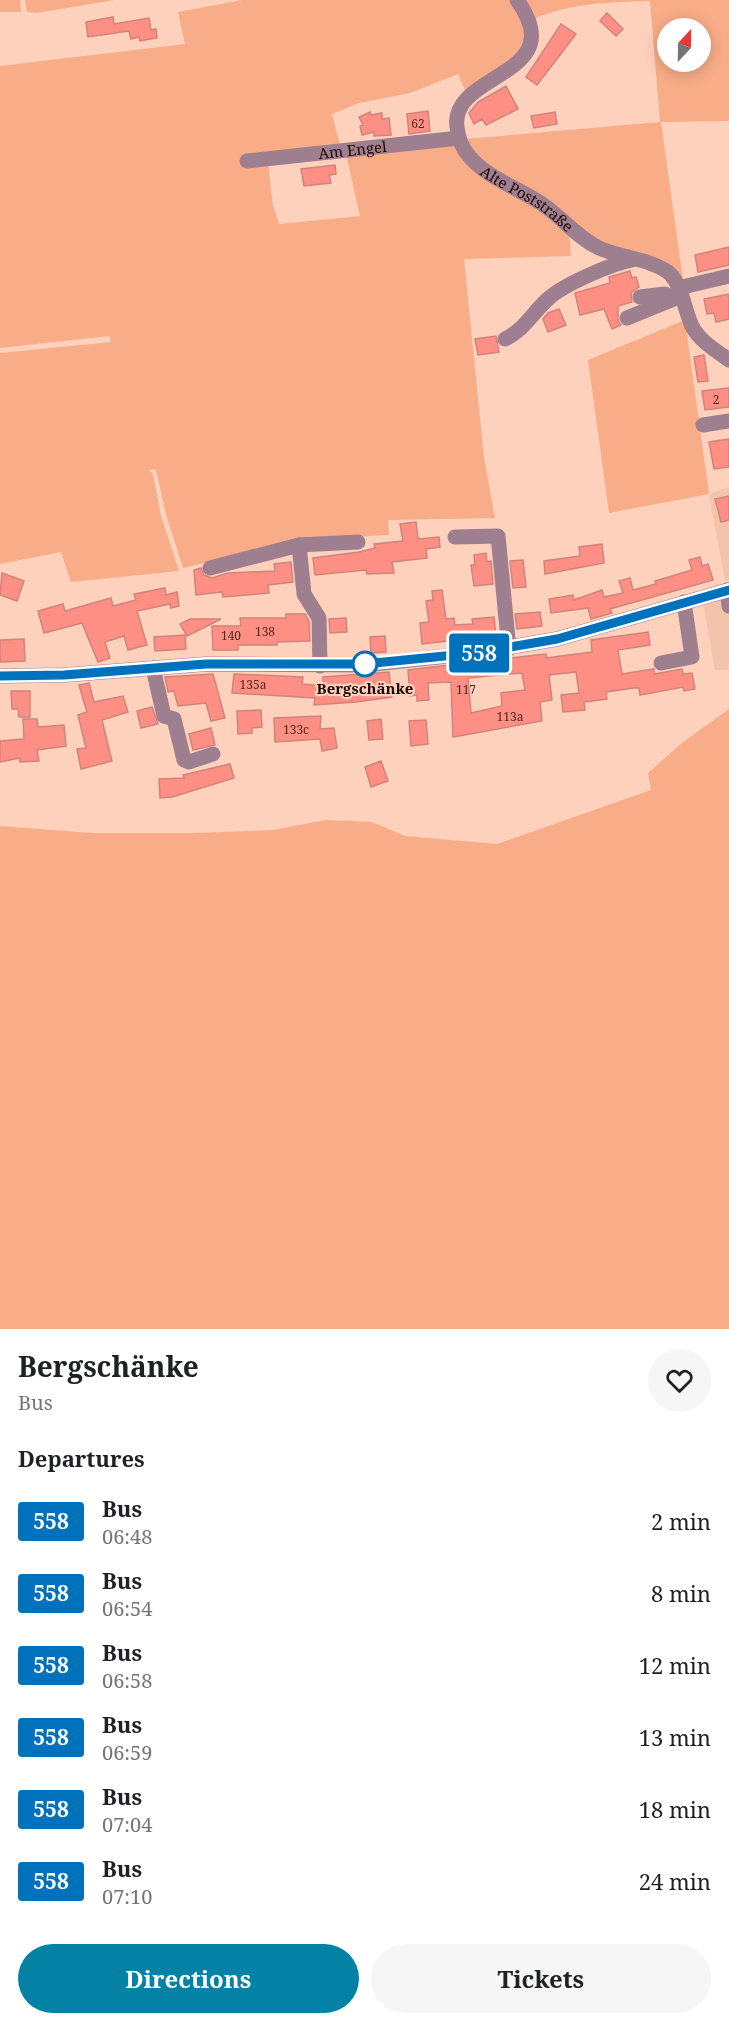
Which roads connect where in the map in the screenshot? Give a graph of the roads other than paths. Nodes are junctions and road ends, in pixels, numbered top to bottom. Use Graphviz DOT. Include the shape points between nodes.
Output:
graph roads {
  1 [pos="518,0"];
  2 [pos="459,138"];
  3 [pos="247,161"];
  4 [pos="635,259"];
  5 [pos="729,276"];
  6 [pos="677,294"];
  7 [pos="640,297"];
  8 [pos="627,318"];
  9 [pos="505,339"];
  10 [pos="729,360"];
  11 [pos="729,421"];
  12 [pos="703,425"];
  13 [pos="455,537"];
  14 [pos="358,542"];
  15 [pos="299,545"];
  16 [pos="210,568"];
  17 [pos="728,590"];
  18 [pos="684,602"];
  19 [pos="729,606"];
  20 [pos="509,649"];
  21 [pos="661,663"];
  22 [pos="320,666"];
  23 [pos="153,668"];
  24 [pos="0,676"];
  25 [pos="213,754"];
  1 -- 2 [label="street" via="530,21 529,46 521,60 461,105 456,118"];
  2 -- 3 [label="street, Am Engel"];
  2 -- 4 [label="street, Alte Poststraße" via="480,166 545,206 590,243"];
  4 -- 6 [label="street, Alte Poststraße" via="668,272"];
  4 -- 9 [label="street" via="606,267 552,295"];
  5 -- 6 [label="street"];
  6 -- 7 [label="street"];
  6 -- 8 [label="street"];
  6 -- 10 [label="street, Alte Poststraße" via="699,336"];
  11 -- 12 [label="street"];
  13 -- 20 [label="street" via="498,536"];
  14 -- 15 [label="street"];
  15 -- 16 [label="street"];
  15 -- 22 [label="street" via="304,594 319,618"];
  17 -- 18 [label="street"];
  17 -- 19 [label="street"];
  18 -- 20 [label="street"];
  18 -- 21 [label="street" via="693,657"];
  20 -- 22 [label="street"];
  22 -- 23 [label="street" via="234,664"];
  23 -- 24 [label="street"];
  23 -- 25 [label="street" via="164,716 174,720 184,760"];
}
